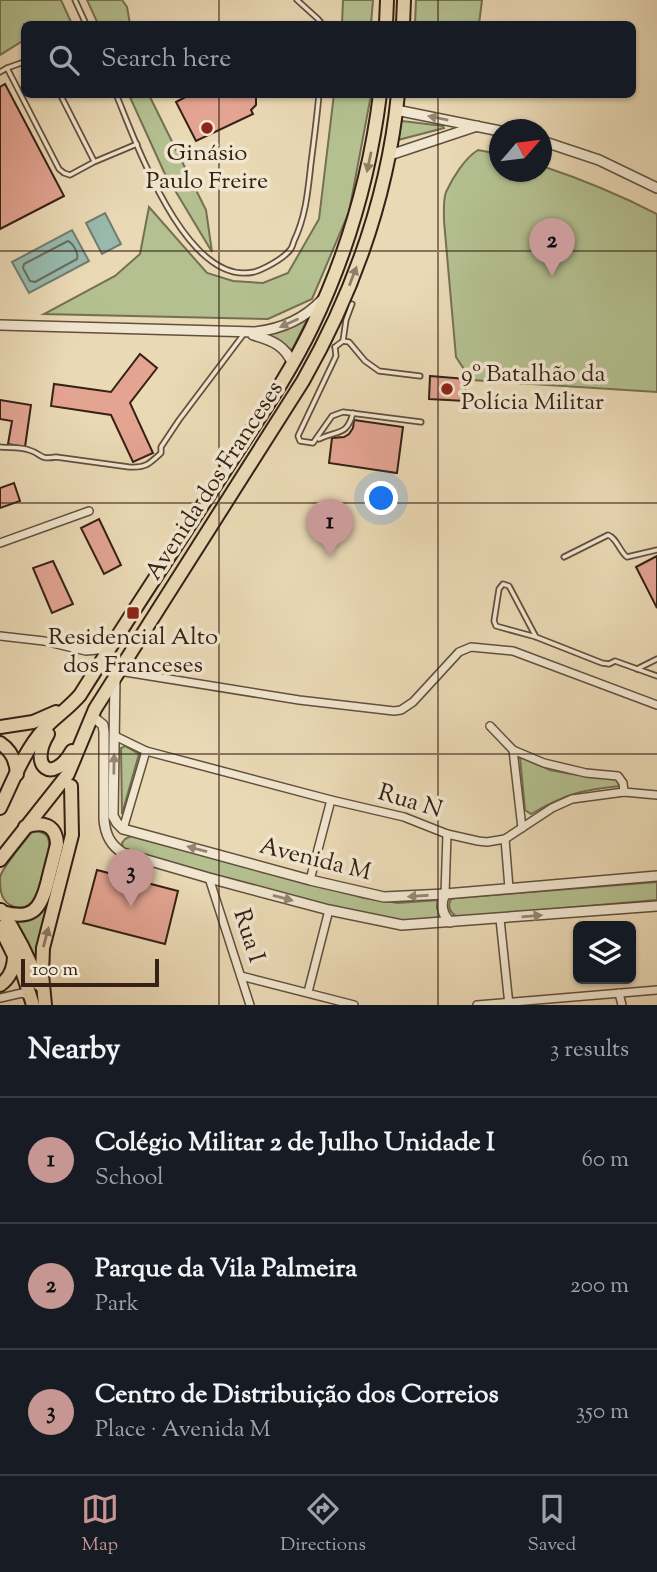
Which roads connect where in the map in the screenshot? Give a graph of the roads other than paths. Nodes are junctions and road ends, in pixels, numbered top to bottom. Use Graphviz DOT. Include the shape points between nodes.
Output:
graph roads {
  1 [pos="75,0"];
  2 [pos="297,0"];
  3 [pos="387,0"];
  4 [pos="404,0"];
  5 [pos="85,21"];
  6 [pos="320,21"];
  7 [pos="386,21"];
  8 [pos="403,21"];
  9 [pos="21,63"];
  10 [pos="7,68"];
  11 [pos="0,72"];
  12 [pos="21,95"];
  13 [pos="22,98"];
  14 [pos="62,98"];
  15 [pos="118,98"];
  16 [pos="319,98"];
  17 [pos="380,98"];
  18 [pos="398,98"];
  19 [pos="397,110"];
  20 [pos="479,126"];
  21 [pos="489,128"];
  22 [pos="136,144"];
  23 [pos="552,145"];
  24 [pos="390,155"];
  25 [pos="94,162"];
  26 [pos="657,188"];
  27 [pos="326,296"];
  28 [pos="352,304"];
  29 [pos="0,325"];
  30 [pos="245,333"];
  31 [pos="343,341"];
  32 [pos="330,344"];
  33 [pos="293,365"];
  34 [pos="421,376"];
  35 [pos="353,413"];
  36 [pos="421,422"];
  37 [pos="317,439"];
  38 [pos="0,447"];
  39 [pos="89,512"];
  40 [pos="0,543"];
  41 [pos="657,550"];
  42 [pos="564,557"];
  43 [pos="0,636"];
  44 [pos="536,637"];
  45 [pos="112,646"];
  46 [pos="657,659"];
  47 [pos="636,669"];
  48 [pos="117,674"];
  49 [pos="657,676"];
  50 [pos="74,702"];
  51 [pos="657,705"];
  52 [pos="96,715"];
  53 [pos="490,726"];
  54 [pos="0,727"];
  55 [pos="115,736"];
  56 [pos="0,743"];
  57 [pos="513,750"];
  58 [pos="146,751"];
  59 [pos="17,774"];
  60 [pos="71,786"];
  61 [pos="624,792"];
  62 [pos="657,795"];
  63 [pos="331,800"];
  64 [pos="0,808"];
  65 [pos="35,815"];
  66 [pos="25,827"];
  67 [pos="522,828"];
  68 [pos="123,829"];
  69 [pos="447,834"];
  70 [pos="107,835"];
  71 [pos="505,839"];
  72 [pos="0,860"];
  73 [pos="657,876"];
  74 [pos="209,878"];
  75 [pos="310,880"];
  76 [pos="509,888"];
  77 [pos="445,894"];
  78 [pos="657,906"];
  79 [pos="329,910"];
  80 [pos="1,911"];
  81 [pos="500,919"];
  82 [pos="450,922"];
  83 [pos="0,927"];
  84 [pos="13,952"];
  85 [pos="241,976"];
  86 [pos="0,985"];
  87 [pos="657,990"];
  88 [pos="308,992"];
  89 [pos="619,993"];
  90 [pos="0,998"];
  91 [pos="334,1003"];
  92 [pos="508,1003"];
  93 [pos="38,1004"];
  94 [pos="250,1005"];
  95 [pos="354,1005"];
  96 [pos="477,1005"];
  97 [pos="622,1005"];
  1 -- 5 [label="lane"];
  2 -- 6 [label="lane"];
  3 -- 7 [label="main road"];
  4 -- 8 [label="main road"];
  9 -- 10 [label="lane"];
  10 -- 11 [label="lane"];
  10 -- 12 [label="lane"];
  13 -- 25 [label="lane" via="59,169 70,175"];
  14 -- 25 [label="lane"];
  15 -- 22 [label="lane"];
  16 -- 22 [label="lane" via="306,207 298,232 290,251 261,270 248,273 222,268 191,243 173,218"];
  17 -- 27 [label="main road, Avenida dos Franceses, one-way" via="364,186"];
  18 -- 19 [label="main road, Avenida dos Franceses"];
  20 -- 19 [label="street, one-way"];
  19 -- 24 [label="main road, Avenida dos Franceses"];
  20 -- 21 [label="street"];
  20 -- 24 [label="street"];
  22 -- 25 [label="lane"];
  23 -- 26 [label="street" via="599,160"];
  32 -- 24 [label="main road, Avenida dos Franceses, one-way"];
  27 -- 30 [label="street, one-way" via="289,324"];
  27 -- 33 [label="main road, Avenida dos Franceses"];
  28 -- 31 [label="lane"];
  29 -- 30 [label="street"];
  30 -- 33 [label="street" via="279,345"];
  30 -- 38 [label="lane" via="179,419 161,453 142,468 42,458 31,450"];
  31 -- 32 [label="lane"];
  31 -- 34 [label="lane" via="379,371"];
  32 -- 37 [label="lane" via="336,356 298,436 300,441 313,443"];
  32 -- 48 [label="main road, Avenida dos Franceses"];
  33 -- 45 [label="main road, Avenida dos Franceses"];
  35 -- 36 [label="lane"];
  35 -- 37 [label="lane" via="348,428"];
  35 -- 37 [label="lane" via="332,416"];
  39 -- 40 [label="street"];
  41 -- 42 [label="lane" via="627,557 608,535"];
  43 -- 45 [label="street" via="73,648"];
  44 -- 44 [label="lane" via="509,586 503,584 496,626"];
  44 -- 47 [label="lane" via="602,663 615,661"];
  45 -- 50 [label="main road, Avenida dos Franceses"];
  46 -- 47 [label="lane"];
  47 -- 49 [label="lane"];
  48 -- 51 [label="street" via="401,710 459,652 471,647 513,651"];
  48 -- 52 [label="main road, Avenida dos Franceses"];
  48 -- 55 [label="street"];
  50 -- 52 [label="main road" via="42,745 39,757 47,768 65,762"];
  50 -- 54 [label="main road" via="41,720"];
  50 -- 59 [label="main road, Avenida dos Franceses" via="44,729"];
  52 -- 60 [label="main road"];
  52 -- 65 [label="main road, Avenida dos Franceses" via="68,774"];
  52 -- 70 [label="street" via="104,732"];
  53 -- 57 [label="street"];
  55 -- 58 [label="street, Rua N"];
  68 -- 55 [label="street, one-way" via="113,816"];
  56 -- 59 [label="main road" via="10,751"];
  57 -- 61 [label="street" via="563,768 618,776"];
  57 -- 67 [label="street"];
  58 -- 63 [label="street, Rua N"];
  58 -- 68 [label="street"];
  59 -- 64 [label="main road, Avenida dos Franceses"];
  60 -- 65 [label="main road" via="58,801"];
  93 -- 60 [label="main road, one-way" via="43,948 72,835"];
  61 -- 62 [label="street"];
  61 -- 67 [label="street" via="572,799"];
  63 -- 69 [label="street, Rua N" via="404,817"];
  63 -- 75 [label="street"];
  65 -- 66 [label="main road, Avenida dos Franceses"];
  66 -- 72 [label="main road, Avenida dos Franceses"];
  66 -- 80 [label="main road" via="46,825 57,839 43,897 28,914"];
  67 -- 71 [label="street"];
  68 -- 70 [label="street"];
  75 -- 68 [label="street, Avenida M, one-way"];
  69 -- 71 [label="street, Rua N" via="487,842"];
  69 -- 77 [label="street"];
  70 -- 74 [label="street, Avenida M" via="123,853"];
  71 -- 76 [label="street"];
  73 -- 76 [label="street, Avenida M"];
  74 -- 79 [label="street, Avenida M, one-way"];
  74 -- 85 [label="street, Rua I"];
  77 -- 75 [label="street, Avenida M, one-way" via="383,897"];
  76 -- 77 [label="street, Avenida M"];
  77 -- 82 [label="street" via="442,909"];
  81 -- 78 [label="street, Avenida M, one-way"];
  79 -- 82 [label="street, Avenida M" via="402,925"];
  79 -- 88 [label="street"];
  80 -- 93 [label="main road" via="34,972"];
  81 -- 82 [label="street, Avenida M"];
  81 -- 92 [label="street"];
  83 -- 84 [label="main road"];
  84 -- 86 [label="main road" via="12,970"];
  84 -- 93 [label="main road"];
  85 -- 88 [label="street"];
  85 -- 94 [label="street, Rua I"];
  87 -- 89 [label="street"];
  88 -- 91 [label="street"];
  89 -- 92 [label="street"];
  89 -- 97 [label="street"];
  90 -- 93 [label="street" via="22,993"];
  91 -- 95 [label="street"];
  92 -- 96 [label="street"];
}
